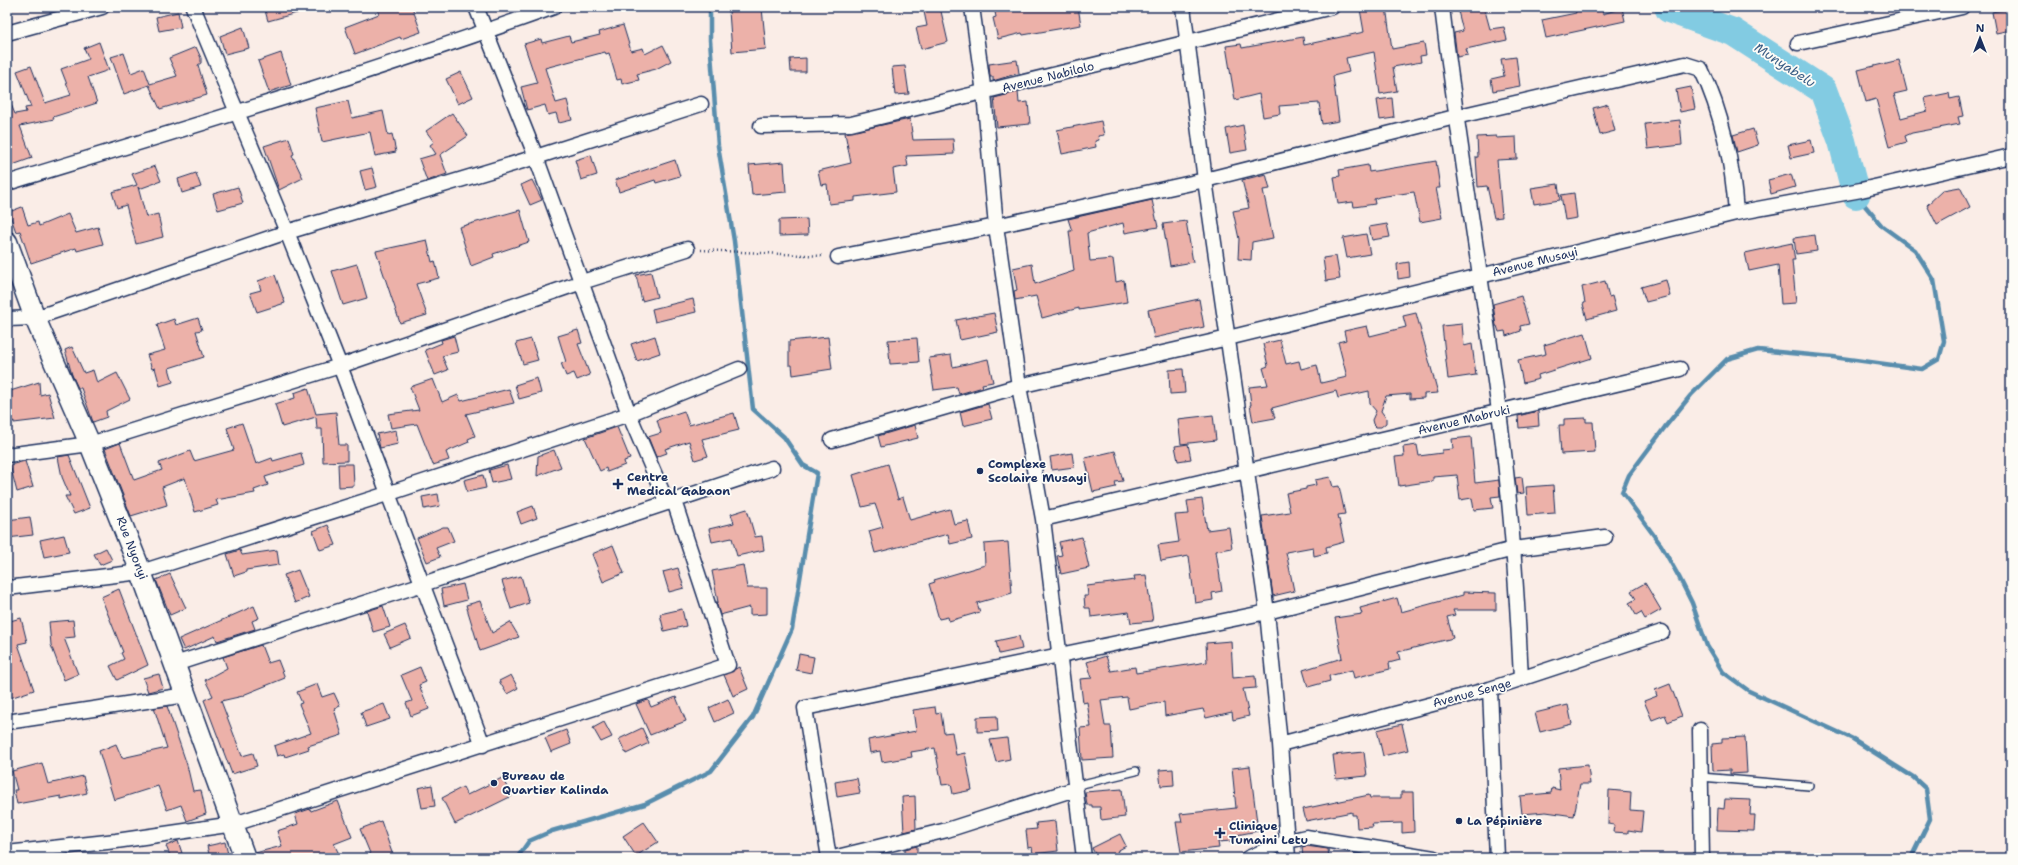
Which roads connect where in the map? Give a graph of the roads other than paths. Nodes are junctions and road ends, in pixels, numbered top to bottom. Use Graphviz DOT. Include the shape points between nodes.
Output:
graph roads {
  1 [pos="102,7"];
  2 [pos="193,7"];
  3 [pos="476,7"];
  4 [pos="554,7"];
  5 [pos="972,7"];
  6 [pos="1183,7"];
  7 [pos="1332,7"];
  8 [pos="1442,7"];
  9 [pos="1962,7"];
  10 [pos="485,32"];
  11 [pos="7,33"];
  12 [pos="1188,42"];
  13 [pos="1798,43"];
  14 [pos="984,93"];
  15 [pos="701,104"];
  16 [pos="237,113"];
  17 [pos="1455,117"];
  18 [pos="760,126"];
  19 [pos="2011,156"];
  20 [pos="536,157"];
  21 [pos="1205,180"];
  22 [pos="7,183"];
  23 [pos="1736,213"];
  24 [pos="996,226"];
  25 [pos="287,232"];
  26 [pos="7,242"];
  27 [pos="687,249"];
  28 [pos="838,257"];
  29 [pos="1480,275"];
  30 [pos="582,282"];
  31 [pos="35,318"];
  32 [pos="7,319"];
  33 [pos="1228,338"];
  34 [pos="340,366"];
  35 [pos="739,369"];
  36 [pos="1680,369"];
  37 [pos="1019,386"];
  38 [pos="1499,412"];
  39 [pos="629,414"];
  40 [pos="832,440"];
  41 [pos="90,444"];
  42 [pos="7,455"];
  43 [pos="772,468"];
  44 [pos="1247,472"];
  45 [pos="387,494"];
  46 [pos="670,502"];
  47 [pos="1043,519"];
  48 [pos="1605,537"];
  49 [pos="1514,549"];
  50 [pos="141,572"];
  51 [pos="423,584"];
  52 [pos="7,588"];
  53 [pos="1267,612"];
  54 [pos="1662,632"];
  55 [pos="1058,655"];
  56 [pos="175,664"];
  57 [pos="1521,680"];
  58 [pos="1490,689"];
  59 [pos="186,695"];
  60 [pos="7,722"];
  61 [pos="1700,730"];
  62 [pos="1280,744"];
  63 [pos="482,745"];
  64 [pos="1136,771"];
  65 [pos="1701,777"];
  66 [pos="1809,786"];
  67 [pos="1074,787"];
  68 [pos="234,824"];
  69 [pos="1288,841"];
  70 [pos="7,853"];
  71 [pos="245,858"];
  72 [pos="829,858"];
  73 [pos="833,858"];
  74 [pos="1084,858"];
  75 [pos="1248,858"];
  76 [pos="1288,858"];
  77 [pos="1434,858"];
  78 [pos="1496,858"];
  79 [pos="1702,858"];
  1 -- 11 [label="street"];
  2 -- 16 [label="street"];
  3 -- 10 [label="street"];
  4 -- 10 [label="street"];
  5 -- 14 [label="street"];
  6 -- 12 [label="street"];
  7 -- 12 [label="street, Avenue Nabilolo"];
  8 -- 17 [label="street"];
  9 -- 13 [label="street"];
  10 -- 16 [label="street"];
  10 -- 20 [label="street"];
  12 -- 14 [label="street, Avenue Nabilolo"];
  12 -- 21 [label="street"];
  14 -- 18 [label="street, Avenue Nabilolo" via="851,124"];
  14 -- 24 [label="street"];
  15 -- 20 [label="street"];
  16 -- 22 [label="street"];
  16 -- 25 [label="street"];
  17 -- 21 [label="street"];
  17 -- 23 [label="street" via="1685,64 1701,69 1711,90 1734,178"];
  17 -- 29 [label="street"];
  19 -- 23 [label="street, Avenue Musayi" via="1844,194"];
  20 -- 25 [label="street"];
  20 -- 30 [label="street"];
  21 -- 24 [label="street"];
  21 -- 33 [label="street"];
  23 -- 29 [label="street, Avenue Musayi"];
  24 -- 28 [label="street"];
  24 -- 37 [label="street"];
  25 -- 31 [label="street"];
  25 -- 34 [label="street"];
  26 -- 31 [label="street, Rue Nyonyi"];
  27 -- 30 [label="street"];
  29 -- 33 [label="street, Avenue Musayi"];
  29 -- 38 [label="street"];
  30 -- 34 [label="street"];
  30 -- 39 [label="street"];
  31 -- 32 [label="street"];
  31 -- 41 [label="street, Rue Nyonyi"];
  33 -- 37 [label="street, Avenue Musayi"];
  33 -- 44 [label="street"];
  34 -- 41 [label="street"];
  34 -- 45 [label="street"];
  35 -- 39 [label="street"];
  36 -- 38 [label="street, Avenue Mabruki"];
  37 -- 40 [label="street, Avenue Musayi"];
  37 -- 47 [label="street"];
  38 -- 44 [label="street, Avenue Mabruki"];
  38 -- 49 [label="street"];
  39 -- 45 [label="street"];
  39 -- 46 [label="street"];
  41 -- 42 [label="street"];
  41 -- 50 [label="street, Rue Nyonyi"];
  43 -- 46 [label="street"];
  44 -- 47 [label="street, Avenue Mabruki"];
  44 -- 53 [label="street"];
  45 -- 50 [label="street"];
  45 -- 51 [label="street"];
  46 -- 51 [label="street"];
  46 -- 63 [label="street" via="728,665"];
  47 -- 55 [label="street"];
  48 -- 49 [label="street"];
  49 -- 53 [label="street"];
  49 -- 57 [label="street"];
  50 -- 52 [label="street"];
  50 -- 56 [label="street, Rue Nyonyi"];
  51 -- 56 [label="street"];
  51 -- 63 [label="street"];
  53 -- 55 [label="street"];
  53 -- 62 [label="street"];
  54 -- 57 [label="street, Avenue Senge"];
  55 -- 67 [label="street"];
  55 -- 72 [label="street" via="805,708"];
  56 -- 59 [label="street, Rue Nyonyi"];
  57 -- 58 [label="street, Avenue Senge"];
  58 -- 62 [label="street, Avenue Senge"];
  58 -- 78 [label="street"];
  59 -- 60 [label="street"];
  59 -- 68 [label="street, Rue Nyonyi"];
  61 -- 65 [label="street"];
  62 -- 69 [label="street"];
  63 -- 68 [label="street"];
  64 -- 67 [label="lane"];
  65 -- 66 [label="lane"];
  65 -- 79 [label="street"];
  67 -- 73 [label="street" via="947,830"];
  67 -- 74 [label="street"];
  68 -- 70 [label="street"];
  68 -- 71 [label="street, Rue Nyonyi"];
  69 -- 75 [label="street"];
  69 -- 76 [label="street"];
  69 -- 77 [label="street" via="1306,837"];
}
